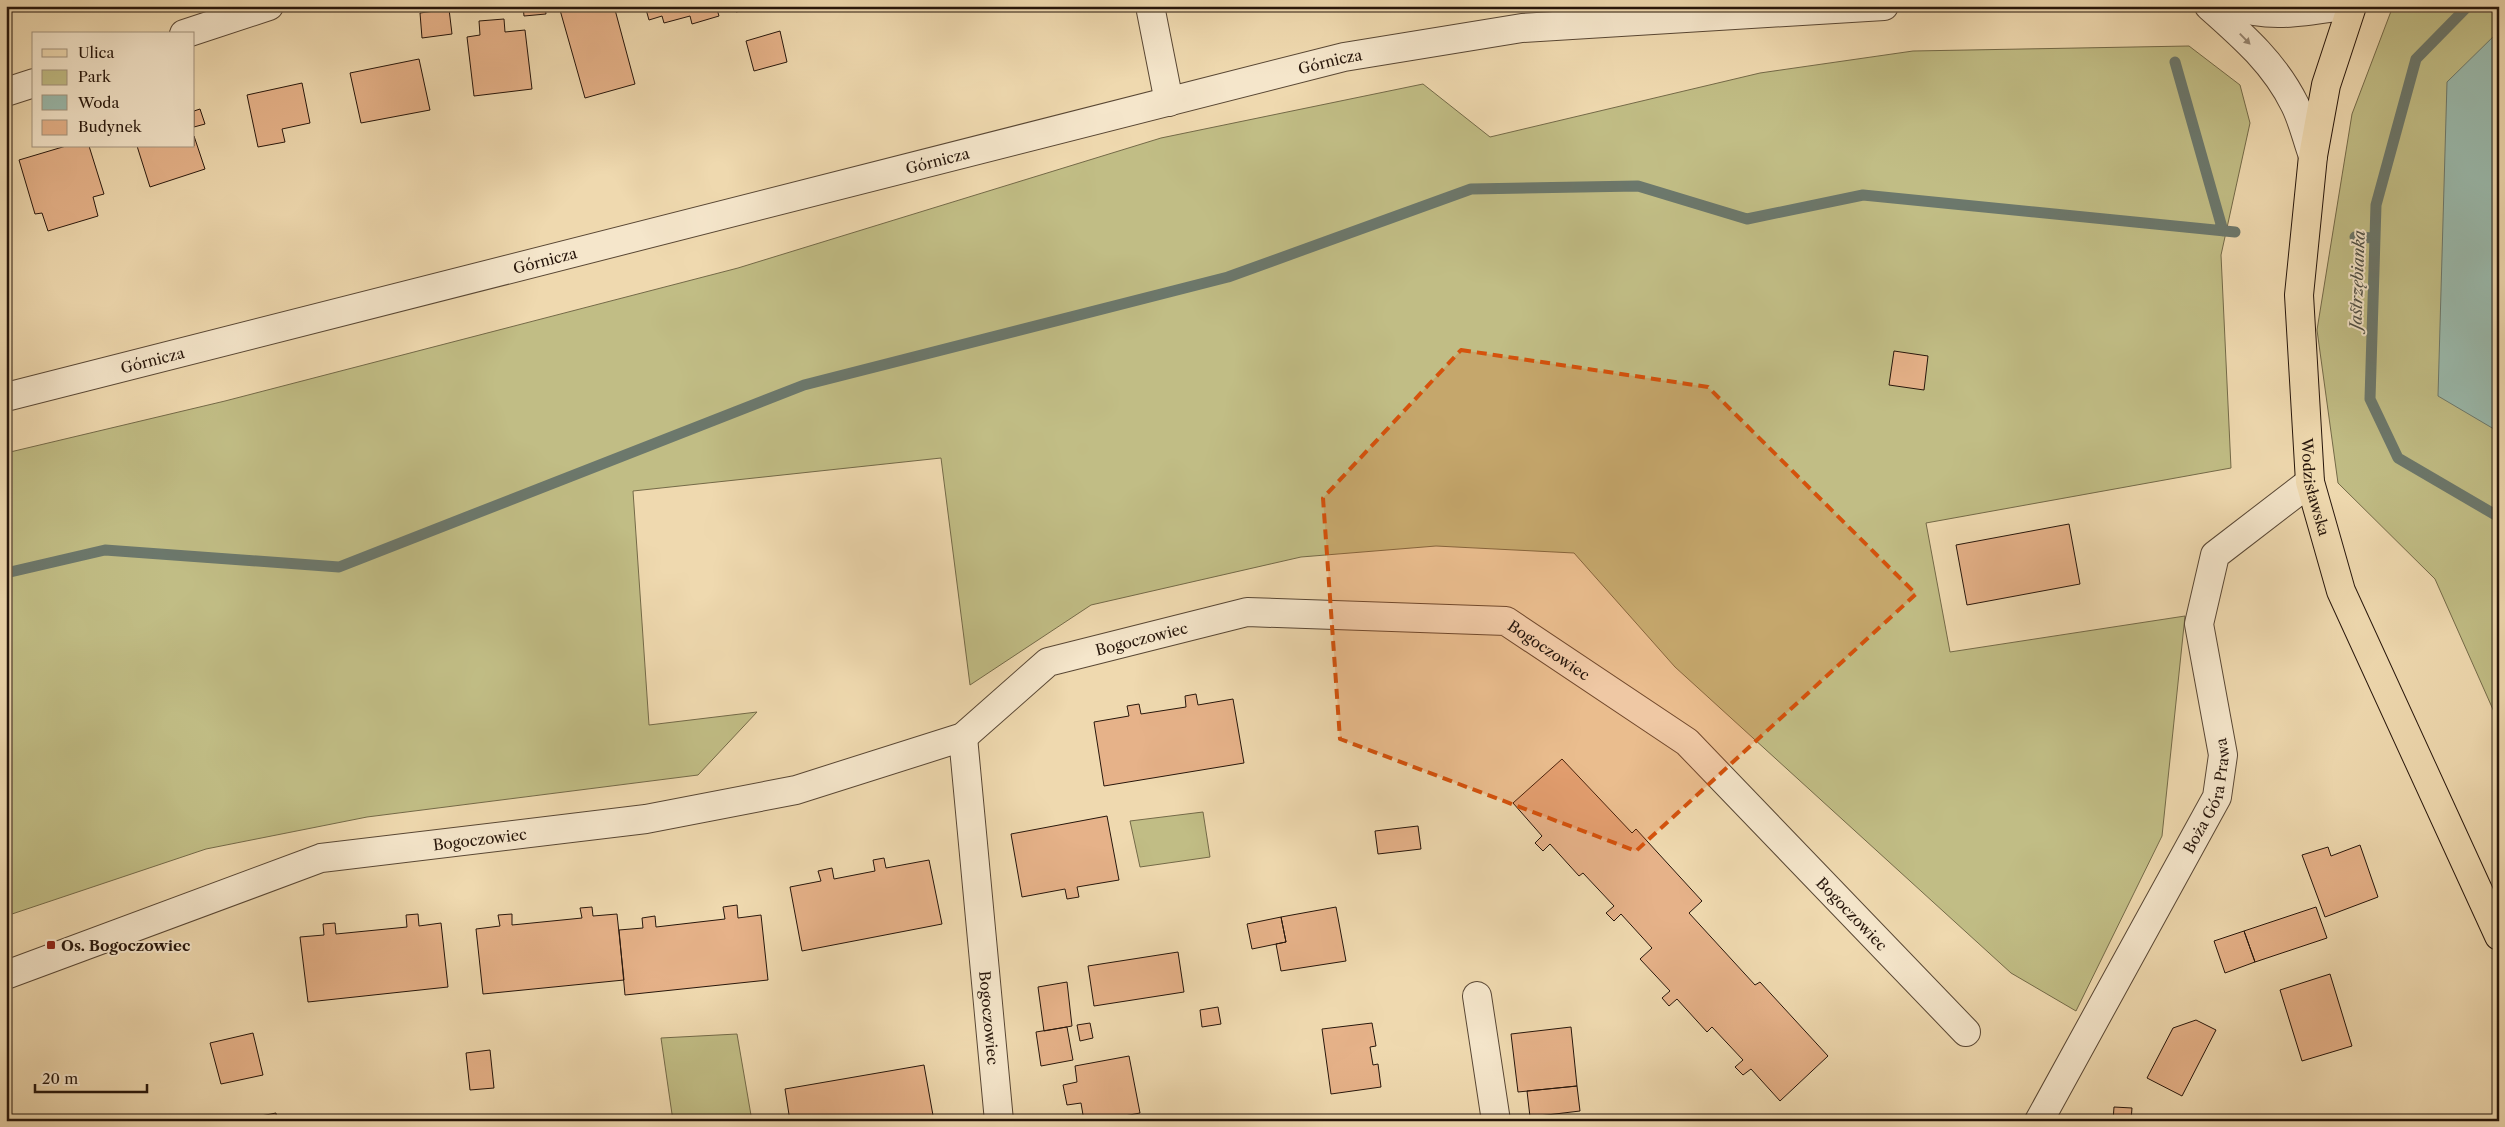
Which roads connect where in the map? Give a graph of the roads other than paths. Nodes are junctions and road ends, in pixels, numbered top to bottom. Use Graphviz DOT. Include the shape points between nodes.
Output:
graph roads {
  1 [pos="269,6"];
  2 [pos="1150,6"];
  3 [pos="1884,6"];
  4 [pos="2209,6"];
  5 [pos="2236,6"];
  6 [pos="2342,6"];
  7 [pos="2352,6"];
  8 [pos="190,32"];
  9 [pos="32,84"];
  10 [pos="6,92"];
  11 [pos="1169,102"];
  12 [pos="2313,156"];
  13 [pos="6,397"];
  14 [pos="2310,482"];
  15 [pos="964,736"];
  16 [pos="2490,900"];
  17 [pos="2499,936"];
  18 [pos="6,975"];
  19 [pos="1477,996"];
  20 [pos="1966,1032"];
  21 [pos="1000,1121"];
  22 [pos="1496,1121"];
  23 [pos="2039,1121"];
  1 -- 8 [label="street"];
  2 -- 11 [label="street"];
  3 -- 11 [label="street, Górnicza" via="1522,28 1344,57"];
  4 -- 12 [label="street, one-way" via="2275,70 2296,106"];
  5 -- 6 [label="street" via="2247,10 2290,13"];
  7 -- 12 [label="main road, Wodzisławska" via="2326,85"];
  9 -- 10 [label="street"];
  11 -- 13 [label="street, Górnicza"];
  12 -- 14 [label="main road, Wodzisławska" via="2299,295"];
  14 -- 16 [label="main road, Wodzisławska" via="2341,591"];
  14 -- 23 [label="street, Boża Góra Prawa" via="2215,555 2199,624 2223,755 2217,797"];
  15 -- 18 [label="street, Bogoczowiec" via="796,790 646,819 321,858"];
  15 -- 20 [label="street, Bogoczowiec" via="1048,662 1247,612 1506,621 1687,742"];
  15 -- 21 [label="street, Bogoczowiec"];
  16 -- 17 [label="main road, Wodzisławska"];
  19 -- 22 [label="street"];
}
